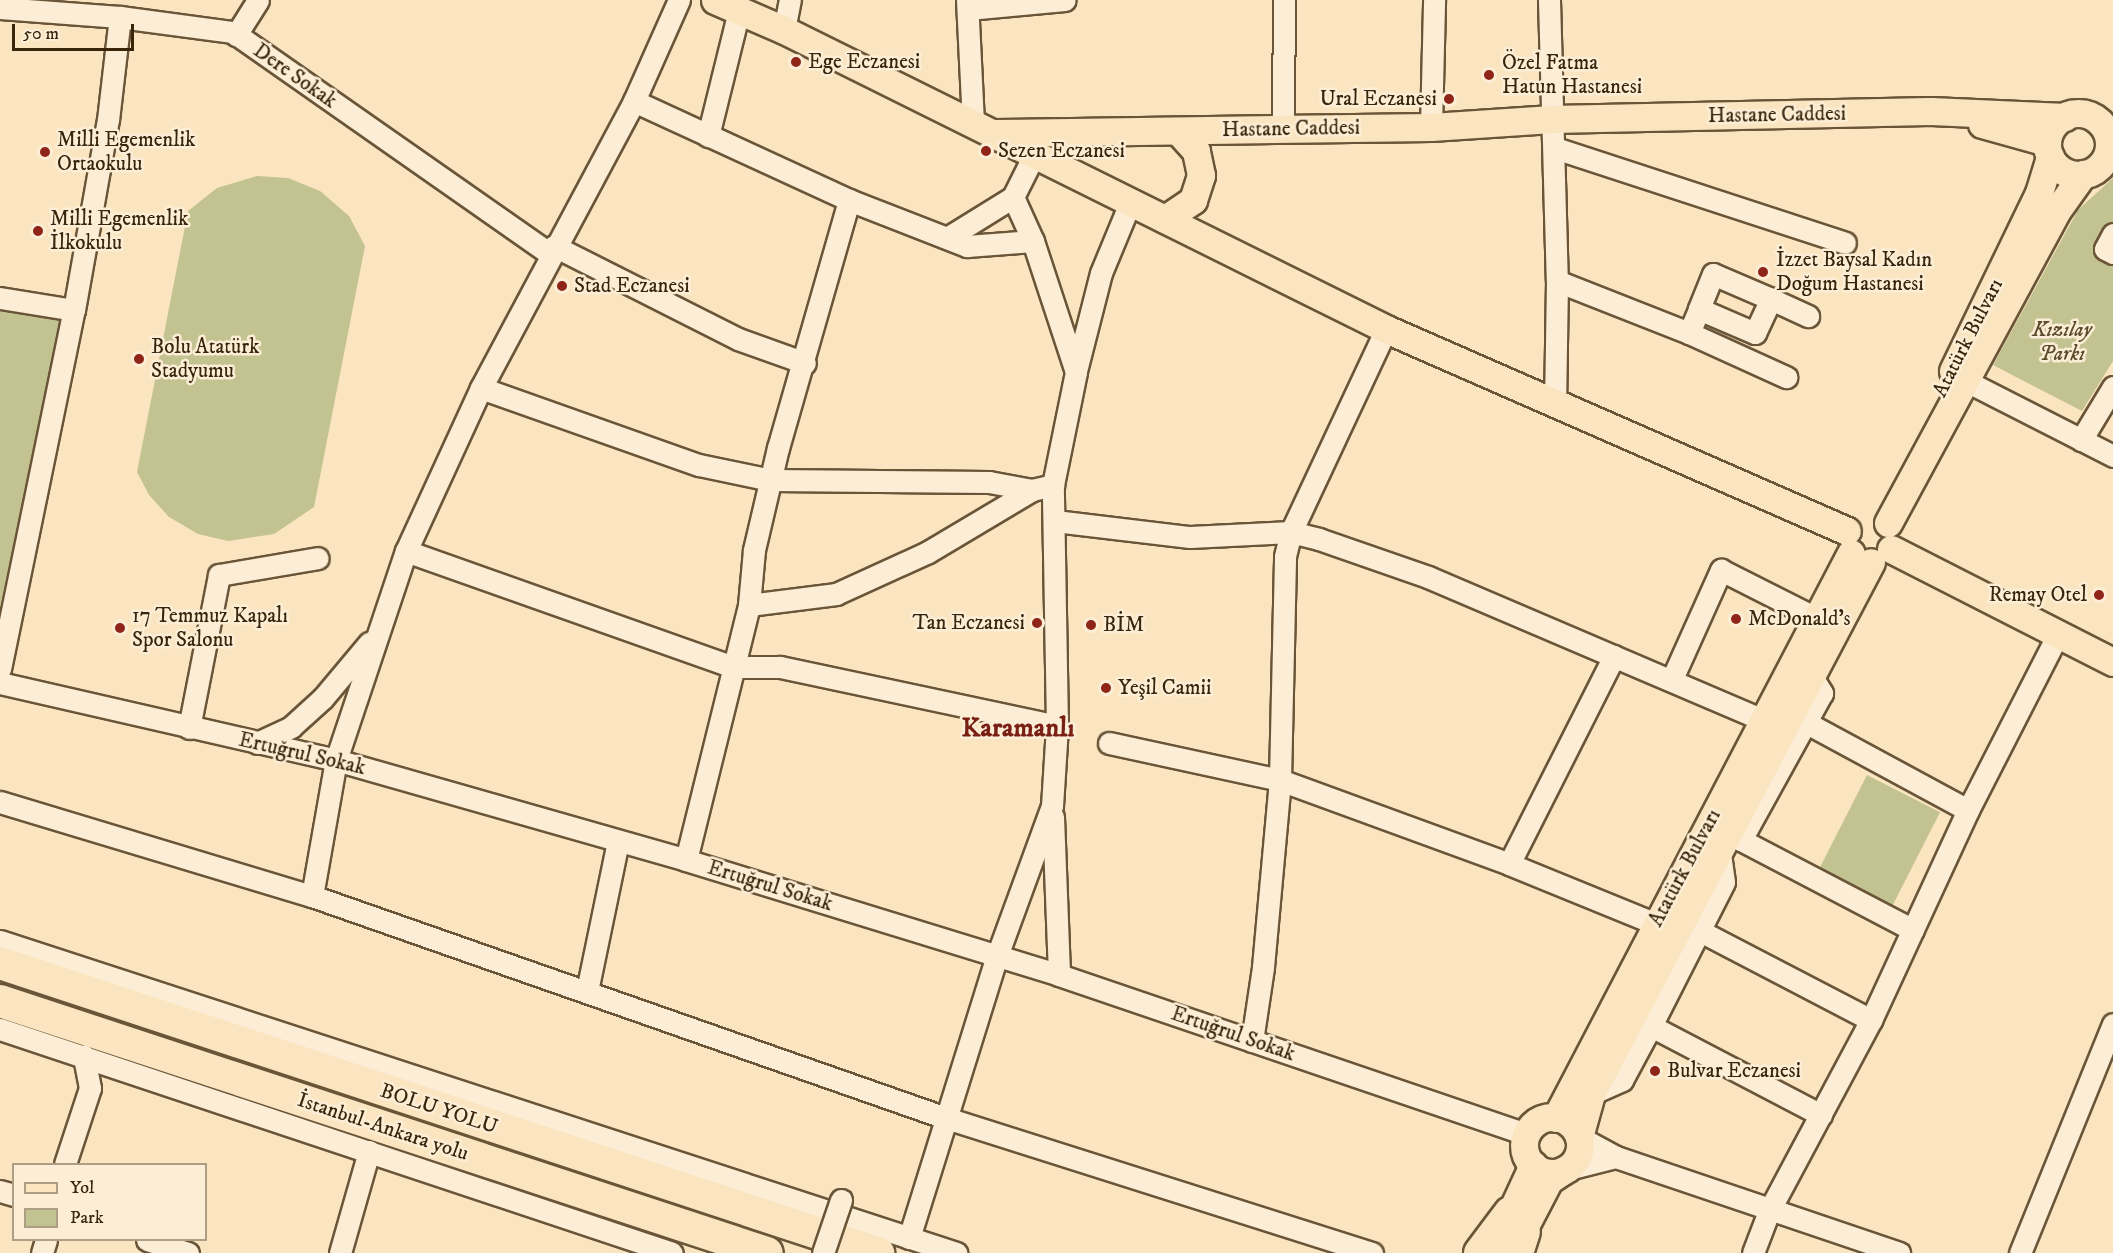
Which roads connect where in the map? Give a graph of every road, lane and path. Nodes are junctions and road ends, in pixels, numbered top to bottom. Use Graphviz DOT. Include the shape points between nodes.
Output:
graph roads {
  1 [pos="258,0"];
  2 [pos="679,0"];
  3 [pos="790,0"];
  4 [pos="1065,0"];
  5 [pos="1284,0"];
  6 [pos="1434,0"];
  7 [pos="1549,0"];
  8 [pos="968,5"];
  9 [pos="727,6"];
  10 [pos="0,8"];
  11 [pos="120,17"];
  12 [pos="784,30"];
  13 [pos="237,35"];
  14 [pos="634,101"];
  15 [pos="1897,113"];
  16 [pos="2088,115"];
  17 [pos="1552,119"];
  18 [pos="1431,127"];
  19 [pos="982,128"];
  20 [pos="1283,129"];
  21 [pos="1062,132"];
  22 [pos="1179,132"];
  23 [pos="708,136"];
  24 [pos="1555,148"];
  25 [pos="2049,149"];
  26 [pos="2111,150"];
  27 [pos="1034,155"];
  28 [pos="2083,174"];
  29 [pos="1013,197"];
  30 [pos="849,200"];
  31 [pos="1130,203"];
  32 [pos="1165,219"];
  33 [pos="2113,234"];
  34 [pos="947,238"];
  35 [pos="1033,241"];
  36 [pos="1845,243"];
  37 [pos="552,250"];
  38 [pos="2113,253"];
  39 [pos="1557,282"];
  40 [pos="0,298"];
  41 [pos="1770,299"];
  42 [pos="1699,309"];
  43 [pos="74,310"];
  44 [pos="1808,316"];
  45 [pos="1386,329"];
  46 [pos="1689,333"];
  47 [pos="805,363"];
  48 [pos="1076,372"];
  49 [pos="1786,377"];
  50 [pos="1968,382"];
  51 [pos="2113,387"];
  52 [pos="481,388"];
  53 [pos="1555,406"];
  54 [pos="2081,440"];
  55 [pos="2113,456"];
  56 [pos="771,480"];
  57 [pos="1053,485"];
  58 [pos="1032,490"];
  59 [pos="1055,521"];
  60 [pos="1291,532"];
  61 [pos="1871,539"];
  62 [pos="406,551"];
  63 [pos="318,558"];
  64 [pos="748,605"];
  65 [pos="1816,618"];
  66 [pos="377,634"];
  67 [pos="2057,636"];
  68 [pos="1614,656"];
  69 [pos="2113,662"];
  70 [pos="733,667"];
  71 [pos="0,669"];
  72 [pos="1809,672"];
  73 [pos="1672,680"];
  74 [pos="0,683"];
  75 [pos="1763,720"];
  76 [pos="1804,722"];
  77 [pos="1057,726"];
  78 [pos="189,728"];
  79 [pos="257,743"];
  80 [pos="1109,743"];
  81 [pos="336,760"];
  82 [pos="1280,780"];
  83 [pos="0,802"];
  84 [pos="1052,806"];
  85 [pos="1968,810"];
  86 [pos="618,841"];
  87 [pos="1719,846"];
  88 [pos="686,860"];
  89 [pos="1509,864"];
  90 [pos="312,896"];
  91 [pos="1656,924"];
  92 [pos="1912,930"];
  93 [pos="1700,931"];
  94 [pos="0,941"];
  95 [pos="997,956"];
  96 [pos="0,963"];
  97 [pos="1059,975"];
  98 [pos="587,991"];
  99 [pos="0,1001"];
  100 [pos="1870,1020"];
  101 [pos="2113,1024"];
  102 [pos="1651,1026"];
  103 [pos="0,1029"];
  104 [pos="1252,1041"];
  105 [pos="84,1056"];
  106 [pos="1591,1094"];
  107 [pos="1821,1115"];
  108 [pos="946,1118"];
  109 [pos="1556,1118"];
  110 [pos="1527,1134"];
  111 [pos="1579,1137"];
  112 [pos="369,1151"];
  113 [pos="1616,1157"];
  114 [pos="65,1163"];
  115 [pos="1533,1165"];
  116 [pos="1564,1170"];
  117 [pos="841,1200"];
  118 [pos="1769,1211"];
  119 [pos="909,1238"];
  120 [pos="1515,1238"];
  121 [pos="153,1241"];
  122 [pos="188,1253"];
  123 [pos="340,1253"];
  124 [pos="672,1253"];
  125 [pos="767,1253"];
  126 [pos="824,1253"];
  127 [pos="878,1253"];
  128 [pos="956,1253"];
  129 [pos="1372,1253"];
  130 [pos="1480,1253"];
  131 [pos="1495,1253"];
  132 [pos="1753,1253"];
  133 [pos="1899,1253"];
  134 [pos="2020,1253"];
  1 -- 13 [label="street"];
  2 -- 14 [label="street"];
  3 -- 12 [label="street"];
  4 -- 8 [label="street"];
  5 -- 20 [label="street"];
  6 -- 18 [label="street"];
  7 -- 17 [label="street"];
  8 -- 19 [label="street"];
  9 -- 12 [label="main road, Hastane Caddesi"];
  9 -- 23 [label="street"];
  10 -- 11 [label="street, Dere Sokak"];
  11 -- 13 [label="street, Dere Sokak"];
  11 -- 43 [label="street" via="108,120"];
  12 -- 19 [label="main road, Hastane Caddesi"];
  13 -- 37 [label="street, Dere Sokak"];
  14 -- 23 [label="street"];
  14 -- 37 [label="street"];
  15 -- 16 [label="main road, Hastane Caddesi"];
  15 -- 17 [label="main road, Hastane Caddesi"];
  15 -- 25 [label="main road, Hastane Caddesi" via="1979,123"];
  16 -- 25 [label="main road" via="2054,125"];
  16 -- 26 [label="main road" via="2105,128"];
  17 -- 18 [label="main road, Hastane Caddesi"];
  17 -- 24 [label="street"];
  18 -- 20 [label="main road, Hastane Caddesi"];
  19 -- 21 [label="main road, Hastane Caddesi"];
  19 -- 27 [label="main road"];
  20 -- 22 [label="main road, Hastane Caddesi"];
  21 -- 22 [label="main road, Hastane Caddesi"];
  21 -- 27 [label="main road" via="1042,142"];
  22 -- 32 [label="main road" via="1196,151 1201,175 1193,200"];
  23 -- 30 [label="street"];
  24 -- 36 [label="street"];
  24 -- 39 [label="street"];
  25 -- 28 [label="main road" via="2065,172"];
  25 -- 61 [label="main road, Atatürk Bulvarı" via="2039,193"];
  26 -- 28 [label="main road" via="2100,166"];
  27 -- 29 [label="street"];
  27 -- 31 [label="main road"];
  28 -- 50 [label="main road, Atatürk Bulvarı" via="2051,222"];
  29 -- 34 [label="street"];
  29 -- 35 [label="street"];
  30 -- 34 [label="street"];
  30 -- 47 [label="street"];
  31 -- 32 [label="main road"];
  31 -- 48 [label="street" via="1101,273"];
  32 -- 45 [label="main road"];
  33 -- 38 [label="street" via="2105,249"];
  34 -- 35 [label="street" via="967,246"];
  35 -- 48 [label="street"];
  37 -- 47 [label="street, Dere Sokak" via="738,339"];
  37 -- 52 [label="street"];
  39 -- 46 [label="street"];
  39 -- 53 [label="street"];
  40 -- 43 [label="street"];
  41 -- 42 [label="street" via="1755,333"];
  41 -- 42 [label="street" via="1713,274"];
  41 -- 44 [label="street"];
  42 -- 46 [label="street"];
  43 -- 71 [label="street"];
  45 -- 53 [label="main road"];
  45 -- 60 [label="street"];
  46 -- 49 [label="street"];
  47 -- 56 [label="street"];
  48 -- 57 [label="street"];
  50 -- 54 [label="street"];
  50 -- 61 [label="main road, Atatürk Bulvarı"];
  51 -- 54 [label="street"];
  52 -- 56 [label="street" via="699,465"];
  52 -- 62 [label="street"];
  53 -- 61 [label="main road"];
  54 -- 55 [label="street"];
  56 -- 58 [label="street" via="989,482"];
  56 -- 64 [label="street" via="754,550"];
  57 -- 58 [label="street"];
  57 -- 59 [label="street"];
  58 -- 64 [label="street" via="928,552 836,594"];
  59 -- 60 [label="street" via="1190,537"];
  59 -- 77 [label="street"];
  60 -- 68 [label="street" via="1428,577"];
  60 -- 82 [label="street" via="1286,556"];
  61 -- 65 [label="main road, Atatürk Bulvarı"];
  61 -- 67 [label="main road"];
  61 -- 72 [label="main road, Atatürk Bulvarı"];
  62 -- 66 [label="street"];
  62 -- 70 [label="street"];
  63 -- 78 [label="street" via="219,575"];
  64 -- 70 [label="street"];
  65 -- 73 [label="street" via="1721,570"];
  65 -- 75 [label="main road, Atatürk Bulvarı"];
  66 -- 79 [label="street" via="323,698 291,727"];
  66 -- 81 [label="street"];
  67 -- 69 [label="main road"];
  67 -- 85 [label="street"];
  68 -- 73 [label="street"];
  68 -- 89 [label="street"];
  70 -- 77 [label="street" via="780,667"];
  70 -- 88 [label="street"];
  72 -- 76 [label="street" via="1822,693"];
  72 -- 87 [label="main road, Atatürk Bulvarı"];
  73 -- 75 [label="street"];
  74 -- 78 [label="street, Ertuğrul Sokak"];
  75 -- 91 [label="main road, Atatürk Bulvarı"];
  76 -- 85 [label="street"];
  76 -- 92 [label="street" via="1741,840"];
  77 -- 84 [label="street"];
  78 -- 79 [label="street, Ertuğrul Sokak"];
  79 -- 81 [label="street, Ertuğrul Sokak"];
  80 -- 82 [label="street"];
  81 -- 86 [label="street, Ertuğrul Sokak"];
  81 -- 90 [label="street"];
  82 -- 89 [label="street"];
  82 -- 104 [label="street" via="1263,967"];
  83 -- 90 [label="street"];
  84 -- 95 [label="street"];
  84 -- 97 [label="street"];
  85 -- 92 [label="street"];
  86 -- 88 [label="street, Ertuğrul Sokak"];
  86 -- 98 [label="street"];
  87 -- 93 [label="street" via="1724,882"];
  87 -- 106 [label="main road, Atatürk Bulvarı"];
  88 -- 95 [label="street, Ertuğrul Sokak"];
  89 -- 91 [label="street"];
  90 -- 98 [label="street"];
  91 -- 109 [label="main road, Atatürk Bulvarı"];
  92 -- 100 [label="street"];
  93 -- 100 [label="street"];
  93 -- 102 [label="street"];
  94 -- 119 [label="street"];
  95 -- 97 [label="street, Ertuğrul Sokak"];
  95 -- 108 [label="street"];
  96 -- 127 [label="highway, BOLU YOLU"];
  97 -- 104 [label="street, Ertuğrul Sokak"];
  98 -- 108 [label="street"];
  99 -- 125 [label="highway, İstanbul-Ankara yolu"];
  100 -- 107 [label="street"];
  101 -- 134 [label="street"];
  102 -- 106 [label="street" via="1622,1080"];
  102 -- 107 [label="street"];
  103 -- 105 [label="street"];
  104 -- 110 [label="street, Ertuğrul Sokak"];
  105 -- 112 [label="street"];
  105 -- 114 [label="street" via="90,1088"];
  106 -- 111 [label="main road, Atatürk Bulvarı"];
  107 -- 118 [label="street"];
  108 -- 119 [label="street"];
  108 -- 129 [label="street"];
  109 -- 110 [label="main road" via="1543,1119"];
  109 -- 111 [label="main road" via="1569,1123"];
  110 -- 115 [label="main road" via="1525,1149"];
  111 -- 113 [label="street"];
  111 -- 116 [label="main road" via="1578,1155"];
  112 -- 123 [label="street"];
  112 -- 124 [label="street"];
  113 -- 116 [label="street"];
  113 -- 118 [label="street"];
  115 -- 116 [label="main road" via="1550,1173"];
  115 -- 120 [label="main road"];
  116 -- 120 [label="main road" via="1549,1180"];
  117 -- 126 [label="street, bridge"];
  118 -- 132 [label="street"];
  118 -- 133 [label="street"];
  119 -- 128 [label="street"];
  120 -- 130 [label="highway"];
  120 -- 131 [label="main road"];
  121 -- 122 [label="street"];
}
